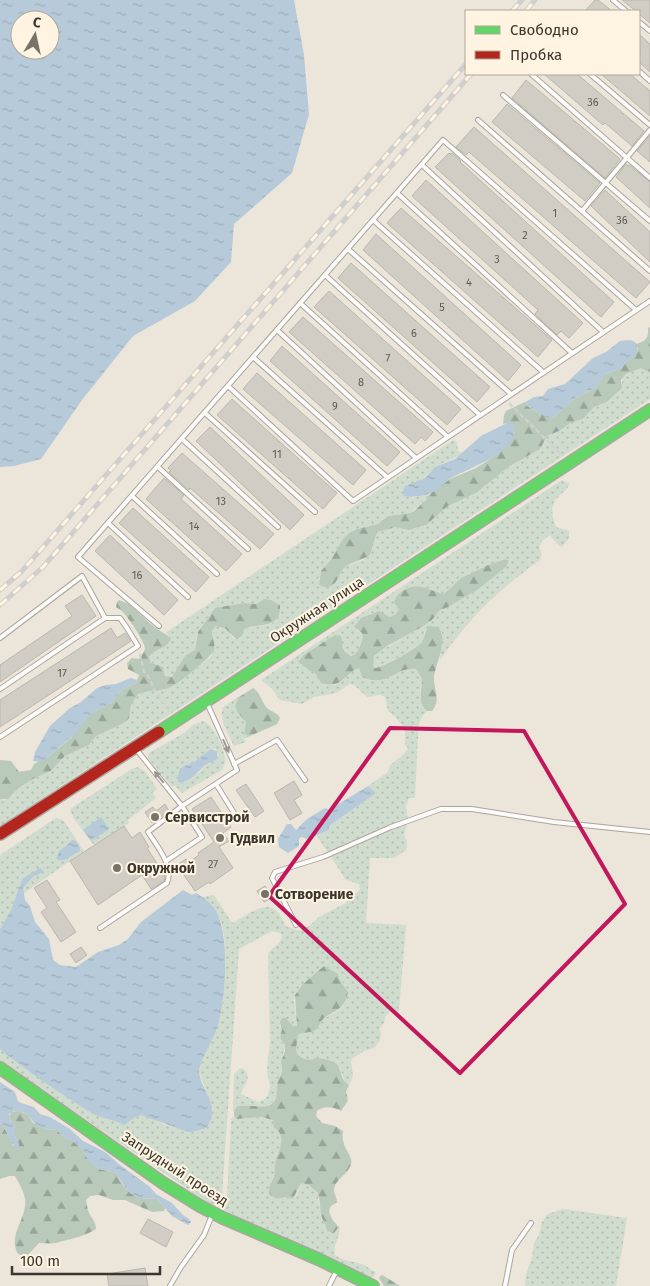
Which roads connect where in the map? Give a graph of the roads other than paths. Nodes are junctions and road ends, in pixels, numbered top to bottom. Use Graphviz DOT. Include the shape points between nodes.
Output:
graph roads {
  1 [pos="613,0"];
  2 [pos="625,10"];
  3 [pos="640,23"];
  4 [pos="650,31"];
  5 [pos="640,72"];
  6 [pos="532,75"];
  7 [pos="591,75"];
  8 [pos="650,81"];
  9 [pos="503,96"];
  10 [pos="478,120"];
  11 [pos="650,125"];
  12 [pos="650,130"];
  13 [pos="627,158"];
  14 [pos="422,165"];
  15 [pos="650,178"];
  16 [pos="606,183"];
  17 [pos="397,193"];
  18 [pos="582,211"];
  19 [pos="373,220"];
  20 [pos="650,221"];
  21 [pos="348,249"];
  22 [pos="650,271"];
  23 [pos="325,275"];
  24 [pos="650,301"];
  25 [pos="300,303"];
  26 [pos="636,310"];
  27 [pos="277,330"];
  28 [pos="603,332"];
  29 [pos="572,353"];
  30 [pos="253,357"];
  31 [pos="543,372"];
  32 [pos="228,386"];
  33 [pos="511,394"];
  34 [pos="650,410"];
  35 [pos="205,413"];
  36 [pos="480,415"];
  37 [pos="448,436"];
  38 [pos="182,439"];
  39 [pos="416,458"];
  40 [pos="158,467"];
  41 [pos="388,477"];
  42 [pos="132,496"];
  43 [pos="315,512"];
  44 [pos="108,523"];
  45 [pos="278,527"];
  46 [pos="248,550"];
  47 [pos="217,574"];
  48 [pos="188,597"];
  49 [pos="105,618"];
  50 [pos="159,626"];
  51 [pos="0,638"];
  52 [pos="0,689"];
  53 [pos="206,701"];
  54 [pos="0,737"];
  55 [pos="135,748"];
  56 [pos="234,764"];
  57 [pos="305,780"];
  58 [pos="216,784"];
  59 [pos="182,806"];
  60 [pos="234,813"];
  61 [pos="650,832"];
  62 [pos="0,834"];
  63 [pos="166,861"];
  64 [pos="296,925"];
  65 [pos="100,928"];
  66 [pos="0,1068"];
  67 [pos="213,1213"];
  68 [pos="531,1223"];
  69 [pos="338,1268"];
  70 [pos="170,1286"];
  71 [pos="329,1286"];
  72 [pos="373,1286"];
  73 [pos="505,1286"];
  1 -- 2 [label="lane"];
  3 -- 4 [label="lane"];
  5 -- 8 [label="lane"];
  6 -- 13 [label="lane"];
  7 -- 11 [label="lane"];
  9 -- 16 [label="lane"];
  10 -- 18 [label="lane"];
  12 -- 13 [label="lane"];
  13 -- 15 [label="lane"];
  13 -- 16 [label="lane"];
  14 -- 17 [label="lane"];
  14 -- 26 [label="lane" via="443,140"];
  14 -- 28 [label="lane"];
  16 -- 18 [label="lane"];
  16 -- 20 [label="lane"];
  17 -- 19 [label="lane"];
  17 -- 29 [label="lane"];
  18 -- 22 [label="lane"];
  19 -- 21 [label="lane"];
  19 -- 31 [label="lane"];
  21 -- 23 [label="lane"];
  21 -- 33 [label="lane"];
  23 -- 25 [label="lane"];
  23 -- 36 [label="lane"];
  24 -- 26 [label="lane"];
  25 -- 27 [label="lane"];
  25 -- 37 [label="lane"];
  26 -- 28 [label="lane"];
  27 -- 30 [label="lane"];
  27 -- 39 [label="lane"];
  28 -- 29 [label="lane"];
  29 -- 31 [label="lane"];
  30 -- 32 [label="lane"];
  30 -- 41 [label="lane"];
  31 -- 33 [label="lane"];
  32 -- 35 [label="lane"];
  32 -- 41 [label="lane" via="353,501"];
  33 -- 36 [label="lane"];
  34 -- 53 [label="main road, Окружная улица"];
  35 -- 38 [label="lane"];
  35 -- 43 [label="lane"];
  36 -- 37 [label="lane"];
  37 -- 39 [label="lane"];
  38 -- 40 [label="lane"];
  38 -- 45 [label="lane"];
  39 -- 41 [label="lane"];
  40 -- 42 [label="lane"];
  40 -- 46 [label="lane"];
  42 -- 44 [label="lane"];
  42 -- 47 [label="lane"];
  44 -- 48 [label="lane"];
  44 -- 50 [label="lane" via="78,558"];
  49 -- 51 [label="lane" via="82,576"];
  49 -- 52 [label="lane"];
  49 -- 54 [label="lane" via="120,618 138,646"];
  53 -- 55 [label="main road, Окружная улица"];
  53 -- 56 [label="lane, one-way"];
  59 -- 55 [label="lane, one-way"];
  55 -- 62 [label="main road, Окружная улица"];
  56 -- 57 [label="lane" via="277,740"];
  56 -- 58 [label="lane" via="237,770"];
  58 -- 59 [label="lane"];
  58 -- 60 [label="lane"];
  59 -- 63 [label="lane" via="148,832"];
  59 -- 63 [label="lane" via="202,837"];
  61 -- 64 [label="lane" via="472,809 441,810 391,826 322,858 275,872 272,878"];
  63 -- 65 [label="lane" via="167,884"];
  66 -- 67 [label="main road, Запрудный проезд" via="163,1183"];
  67 -- 69 [label="main road, Запрудный проезд"];
  67 -- 70 [label="lane" via="204,1235"];
  68 -- 73 [label="lane" via="512,1250"];
  69 -- 71 [label="lane"];
  69 -- 72 [label="main road, Запрудный проезд"];
}
